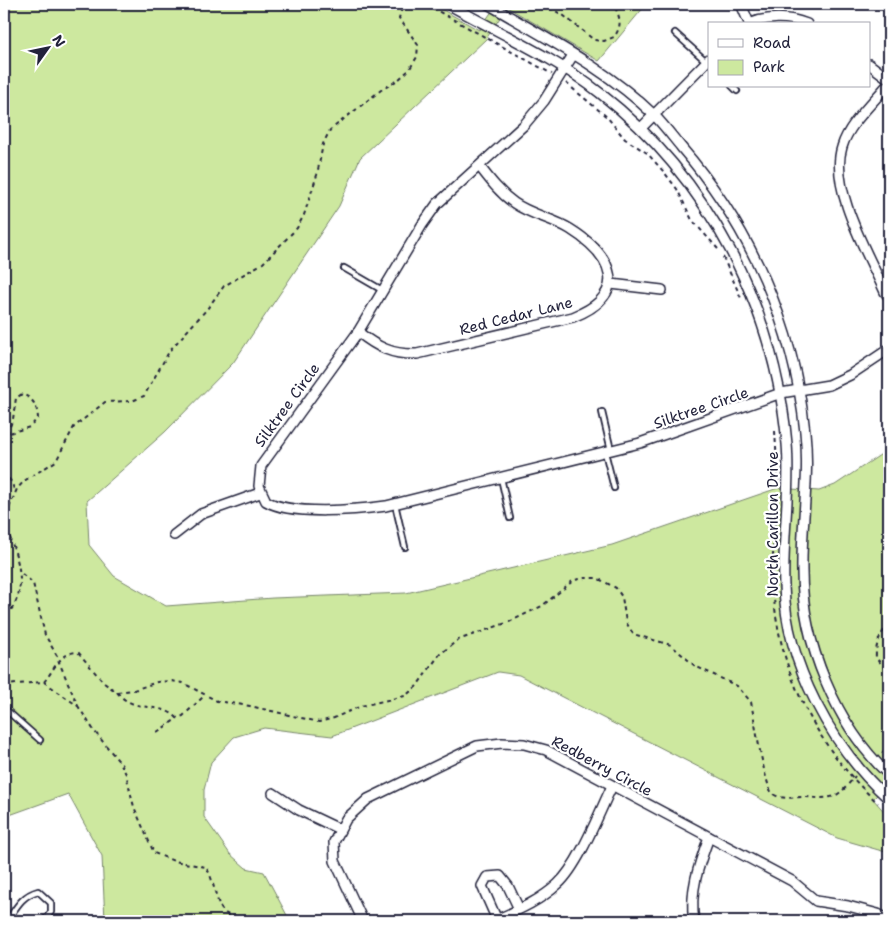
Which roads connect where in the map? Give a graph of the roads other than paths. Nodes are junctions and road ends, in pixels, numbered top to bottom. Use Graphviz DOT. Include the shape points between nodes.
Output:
graph roads {
  1 [pos="448,4"];
  2 [pos="488,4"];
  3 [pos="741,4"];
  4 [pos="749,22"];
  5 [pos="752,22"];
  6 [pos="802,22"];
  7 [pos="675,33"];
  8 [pos="573,54"];
  9 [pos="708,60"];
  10 [pos="708,62"];
  11 [pos="870,65"];
  12 [pos="564,69"];
  13 [pos="889,81"];
  14 [pos="734,88"];
  15 [pos="737,91"];
  16 [pos="654,115"];
  17 [pos="641,128"];
  18 [pos="480,166"];
  19 [pos="344,268"];
  20 [pos="611,284"];
  21 [pos="382,290"];
  22 [pos="662,290"];
  23 [pos="889,297"];
  24 [pos="358,332"];
  25 [pos="889,348"];
  26 [pos="799,390"];
  27 [pos="781,393"];
  28 [pos="602,412"];
  29 [pos="608,451"];
  30 [pos="501,478"];
  31 [pos="614,488"];
  32 [pos="260,492"];
  33 [pos="395,504"];
  34 [pos="510,518"];
  35 [pos="174,534"];
  36 [pos="405,547"];
  37 [pos="4,708"];
  38 [pos="40,740"];
  39 [pos="889,775"];
  40 [pos="612,786"];
  41 [pos="273,793"];
  42 [pos="889,799"];
  43 [pos="339,828"];
  44 [pos="709,837"];
  45 [pos="518,909"];
  46 [pos="6,918"];
  47 [pos="889,920"];
  48 [pos="19,921"];
  49 [pos="44,921"];
  50 [pos="362,921"];
  51 [pos="496,921"];
  52 [pos="694,921"];
  1 -- 12 [label="street, North Carillon Drive"];
  2 -- 8 [label="street, North Carillon Drive"];
  3 -- 4 [label="street"];
  5 -- 6 [label="street" via="770,17"];
  7 -- 9 [label="lane"];
  8 -- 12 [label="street, Silktree Circle"];
  8 -- 16 [label="street, North Carillon Drive"];
  10 -- 16 [label="street"];
  11 -- 13 [label="street"];
  12 -- 17 [label="street, North Carillon Drive" via="599,92"];
  12 -- 18 [label="street, Silktree Circle" via="524,125"];
  13 -- 23 [label="street" via="852,128 842,146 838,165 845,201"];
  14 -- 15 [label="lane"];
  16 -- 17 [label="street"];
  16 -- 26 [label="street, North Carillon Drive" via="727,206 753,252 774,300"];
  17 -- 27 [label="street, North Carillon Drive" via="703,203 728,242 768,338"];
  18 -- 20 [label="street" via="498,190 515,203 571,230 598,253 606,262"];
  18 -- 21 [label="street, Silktree Circle" via="432,211"];
  19 -- 21 [label="lane"];
  20 -- 22 [label="street"];
  20 -- 24 [label="street, Red Cedar Lane" via="602,300 573,317 417,354 391,352 377,347"];
  21 -- 24 [label="street, Silktree Circle"];
  24 -- 32 [label="street, Silktree Circle" via="261,466 258,476"];
  25 -- 26 [label="street, Silktree Circle" via="850,375 829,385"];
  26 -- 27 [label="street, Silktree Circle"];
  26 -- 39 [label="street, North Carillon Drive" via="806,433 802,571 806,618 819,665 837,706"];
  27 -- 29 [label="street, Silktree Circle" via="640,443"];
  27 -- 42 [label="street, North Carillon Drive" via="788,491 784,588 790,630 802,672 821,714 842,749"];
  28 -- 29 [label="lane"];
  29 -- 30 [label="street, Silktree Circle"];
  29 -- 31 [label="lane"];
  30 -- 33 [label="street, Silktree Circle"];
  30 -- 34 [label="lane"];
  32 -- 33 [label="street, Silktree Circle" via="266,501 285,509 362,509"];
  32 -- 35 [label="street" via="201,514"];
  33 -- 36 [label="lane"];
  37 -- 38 [label="lane"];
  40 -- 43 [label="street, Redberry Circle" via="546,750 524,744 477,746 368,799"];
  40 -- 44 [label="street, Redberry Circle"];
  40 -- 45 [label="street" via="559,884"];
  41 -- 43 [label="street" via="299,810"];
  43 -- 50 [label="street" via="334,842 334,861"];
  44 -- 47 [label="street, Redberry Circle" via="792,881 816,901 848,906"];
  44 -- 52 [label="street" via="693,890"];
  45 -- 51 [label="street"];
  45 -- 51 [label="street" via="500,876 486,878 482,886"];
  46 -- 48 [label="street"];
  46 -- 49 [label="lane" via="28,894 38,891 51,903 51,912"];
}
